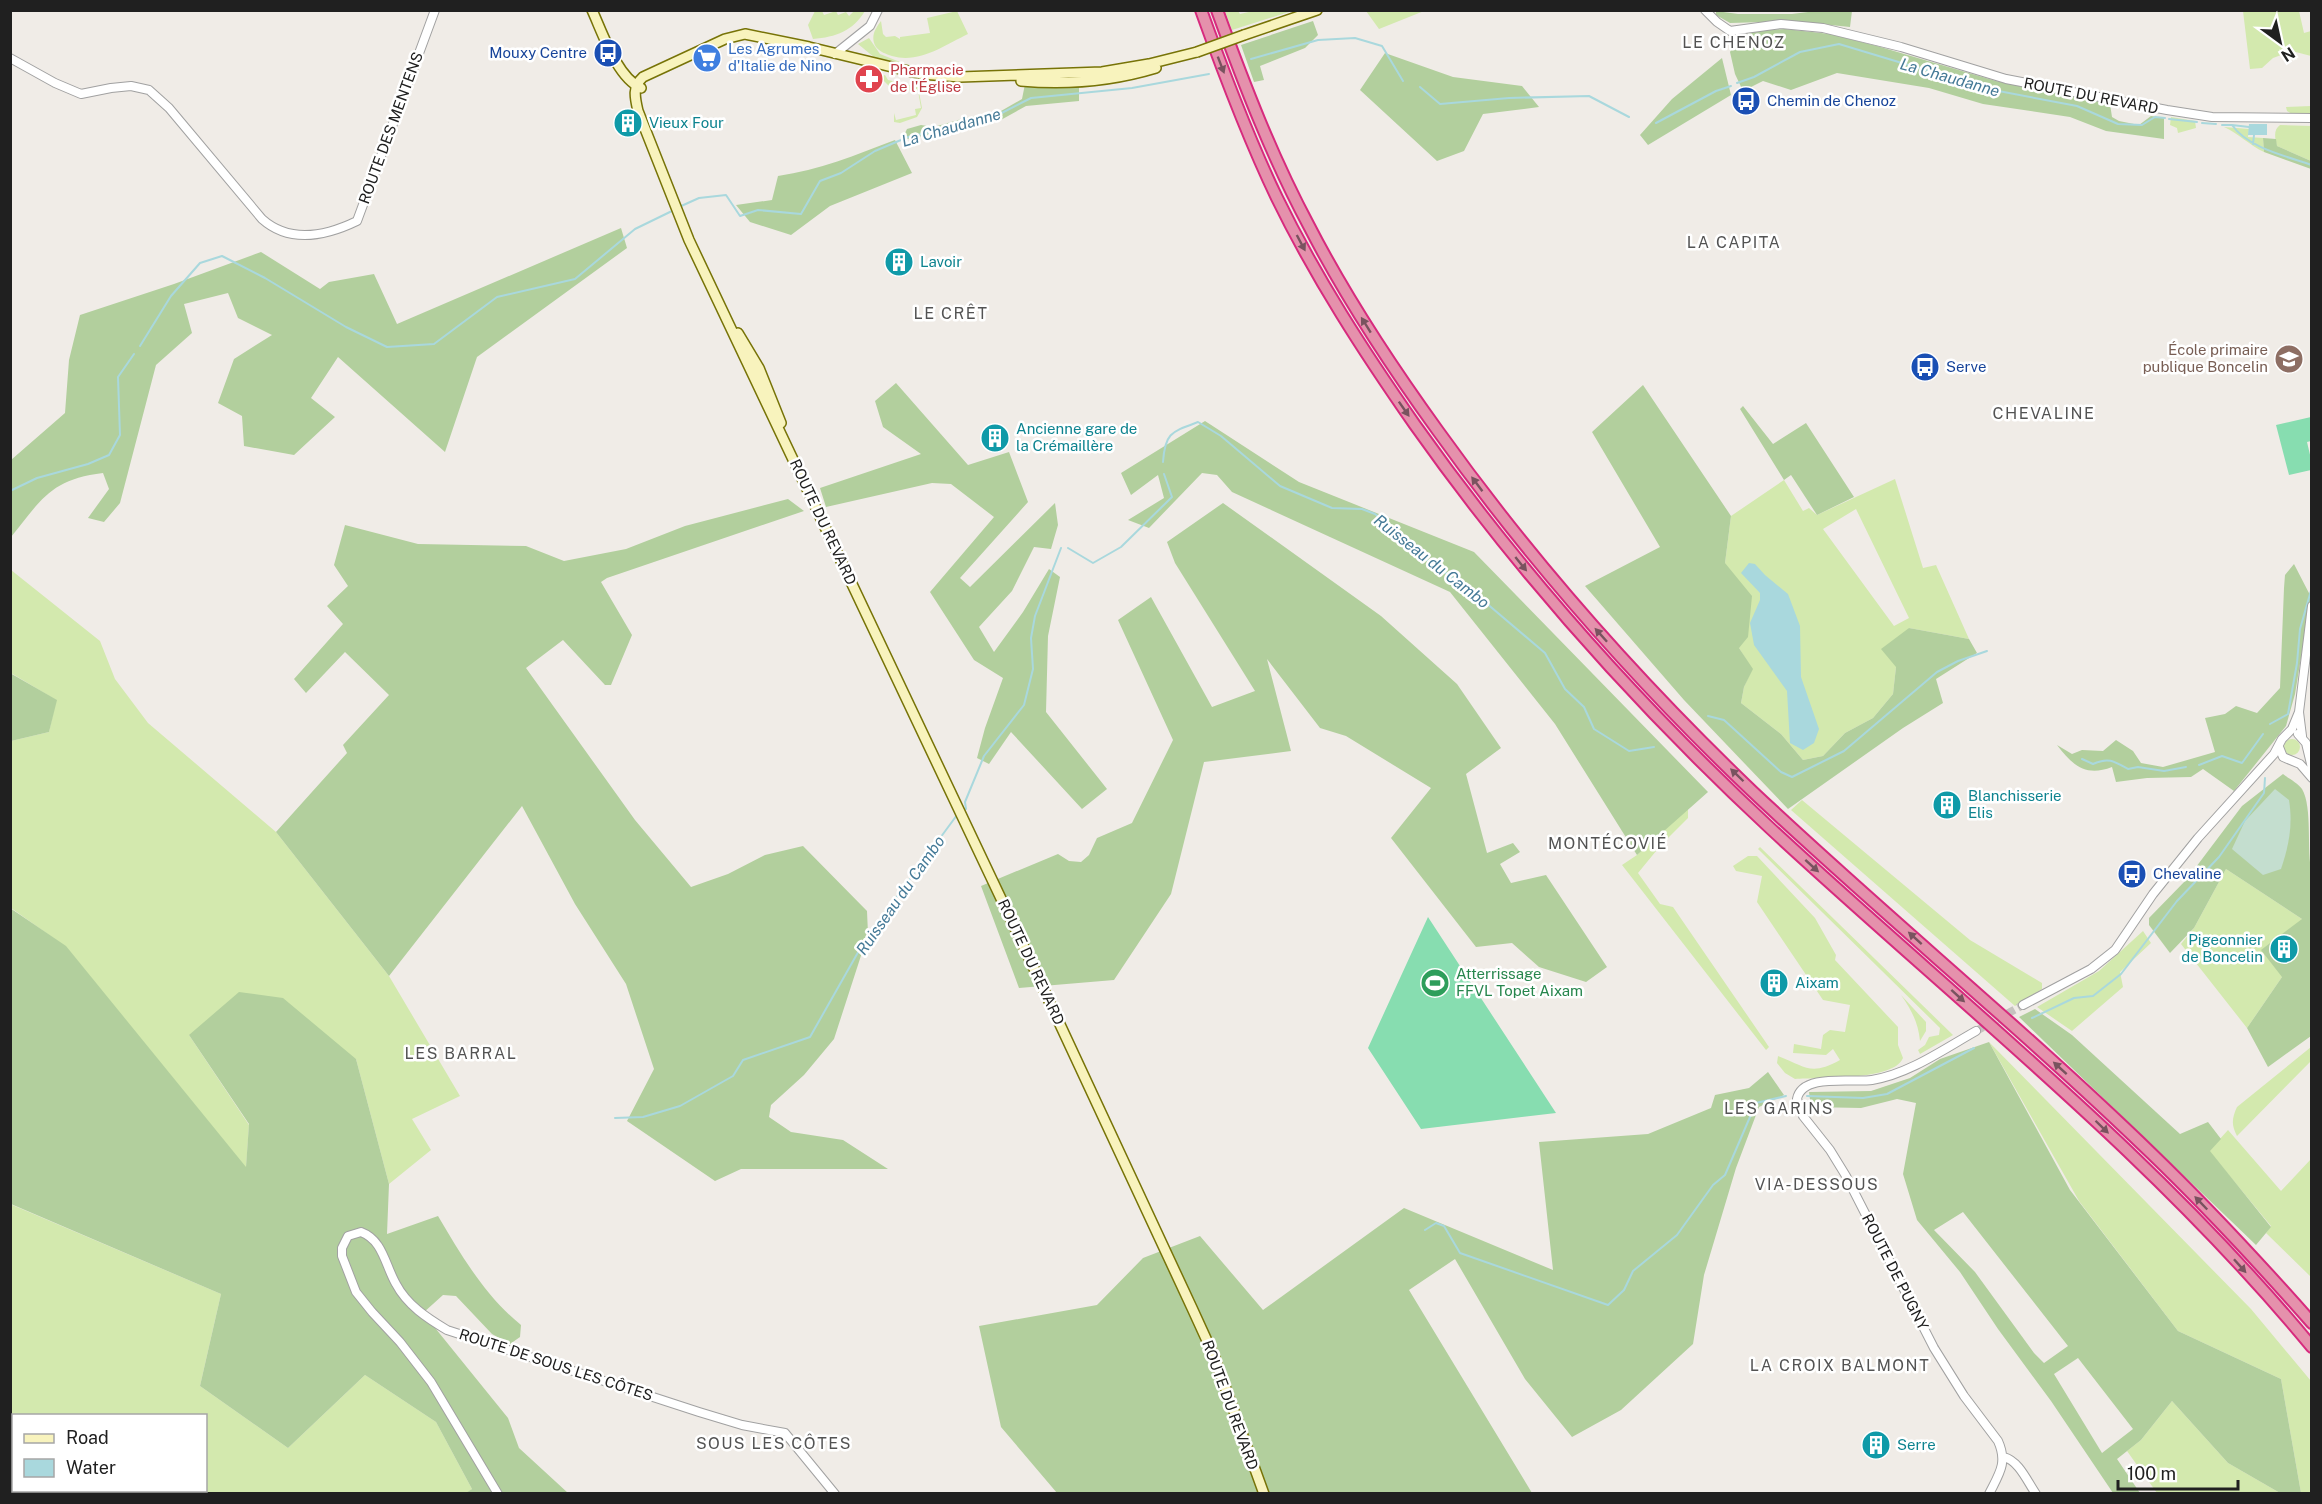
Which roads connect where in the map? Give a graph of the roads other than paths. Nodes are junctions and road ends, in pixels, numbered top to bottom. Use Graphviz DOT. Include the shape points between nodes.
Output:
graph roads {
  1 [pos="435,10"];
  2 [pos="592,10"];
  3 [pos="878,10"];
  4 [pos="1201,10"];
  5 [pos="1217,10"];
  6 [pos="1317,10"];
  7 [pos="1705,10"];
  8 [pos="835,54"];
  9 [pos="10,58"];
  10 [pos="638,87"];
  11 [pos="2312,118"];
  12 [pos="2312,606"];
  13 [pos="2299,712"];
  14 [pos="2288,734"];
  15 [pos="2302,736"];
  16 [pos="2279,747"];
  17 [pos="2307,750"];
  18 [pos="2290,760"];
  19 [pos="2262,768"];
  20 [pos="2312,768"];
  21 [pos="2312,777"];
  22 [pos="2023,1005"];
  23 [pos="1976,1031"];
  24 [pos="2312,1323"];
  25 [pos="2312,1347"];
  26 [pos="2004,1457"];
  27 [pos="2002,1467"];
  28 [pos="2024,1476"];
  29 [pos="1257,1477"];
  30 [pos="498,1494"];
  31 [pos="835,1494"];
  32 [pos="1259,1494"];
  33 [pos="1264,1494"];
  34 [pos="1989,1494"];
  35 [pos="2036,1494"];
  1 -- 9 [label="street, ROUTE DES MENTENS" via="357,221 305,236 281,232 262,219 169,108 149,90 111,88 81,94"];
  2 -- 10 [label="main road" via="624,75"];
  3 -- 8 [label="street" via="870,26"];
  4 -- 25 [label="highway, one-way" via="1276,196 1336,306 1434,452 1557,607 1656,717 1752,811 2144,1167"];
  24 -- 5 [label="highway, one-way" via="2151,1153 1694,734 1546,571 1412,394 1333,271 1274,156"];
  6 -- 8 [label="main road, bridge" via="1197,52 1102,72 988,77 921,74"];
  7 -- 11 [label="street, ROUTE DU REVARD" via="1730,30 1781,24 1822,28 1901,47 2006,80 2167,110 2212,117"];
  8 -- 10 [label="main road" via="746,34 725,39 643,77"];
  10 -- 29 [label="main road, ROUTE DU REVARD" via="636,101 679,217 719,303 764,378 790,452 1192,1308 1214,1356"];
  12 -- 13 [label="street"];
  13 -- 14 [label="street"];
  13 -- 15 [label="street"];
  14 -- 15 [label="street"];
  14 -- 16 [label="street"];
  15 -- 17 [label="street"];
  16 -- 18 [label="street"];
  16 -- 19 [label="street"];
  17 -- 18 [label="street" via="2303,757"];
  17 -- 20 [label="street"];
  18 -- 19 [label="street" via="2271,762"];
  18 -- 21 [label="street"];
  19 -- 22 [label="street" via="2198,838 2115,950 2091,969"];
  23 -- 26 [label="street, ROUTE DE PUGNY" via="1893,1074 1870,1080 1812,1083 1802,1089 1797,1099 1803,1116 1846,1176 1934,1348 1998,1441"];
  26 -- 27 [label="street"];
  26 -- 28 [label="street" via="2013,1461"];
  27 -- 28 [label="street"];
  27 -- 34 [label="street"];
  28 -- 35 [label="street"];
  29 -- 32 [label="main road, ROUTE DU REVARD"];
  29 -- 33 [label="main road, ROUTE DU REVARD"];
  30 -- 31 [label="street, ROUTE DE SOUS LES CÔTES" via="431,1382 356,1292 342,1256 348,1236 361,1232 370,1235 407,1299 447,1330 699,1412 785,1433"];
}
